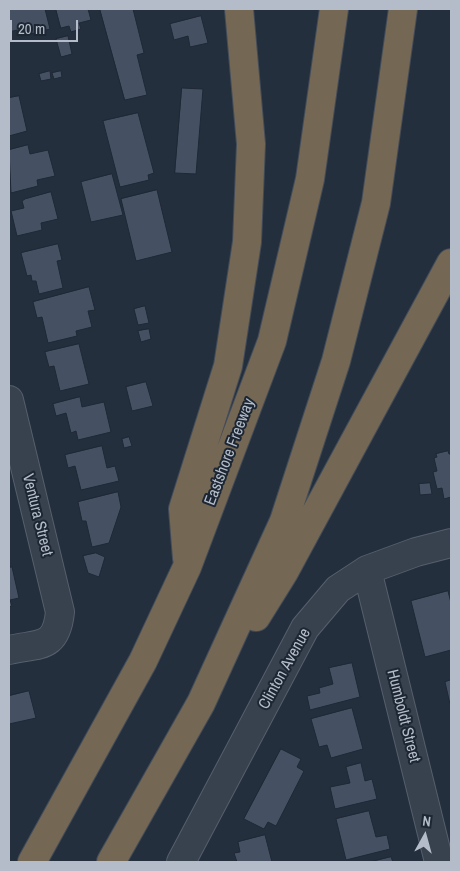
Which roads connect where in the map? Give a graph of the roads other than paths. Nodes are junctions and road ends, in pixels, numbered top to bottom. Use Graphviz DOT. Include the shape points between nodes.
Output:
graph roads {
  1 [pos="239,9"];
  2 [pos="334,9"];
  3 [pos="403,9"];
  4 [pos="451,263"];
  5 [pos="9,400"];
  6 [pos="451,543"];
  7 [pos="187,567"];
  8 [pos="367,570"];
  9 [pos="9,650"];
  10 [pos="202,703"];
  11 [pos="32,862"];
  12 [pos="111,862"];
  13 [pos="181,862"];
  14 [pos="439,862"];
  1 -- 7 [label="highway" via="251,144 247,242 228,366 183,509"];
  2 -- 7 [label="highway, Eastshore Freeway" via="310,180 272,341"];
  3 -- 10 [label="highway" via="376,203 336,361 284,521"];
  4 -- 10 [label="highway" via="284,572"];
  5 -- 9 [label="street, Ventura Street" via="60,612 58,630 45,644"];
  6 -- 8 [label="street, Clinton Avenue"];
  7 -- 11 [label="highway, Eastshore Freeway" via="143,661"];
  8 -- 13 [label="street, Clinton Avenue" via="338,589 305,628"];
  8 -- 14 [label="street, Humboldt Street"];
  10 -- 12 [label="highway"];
}
